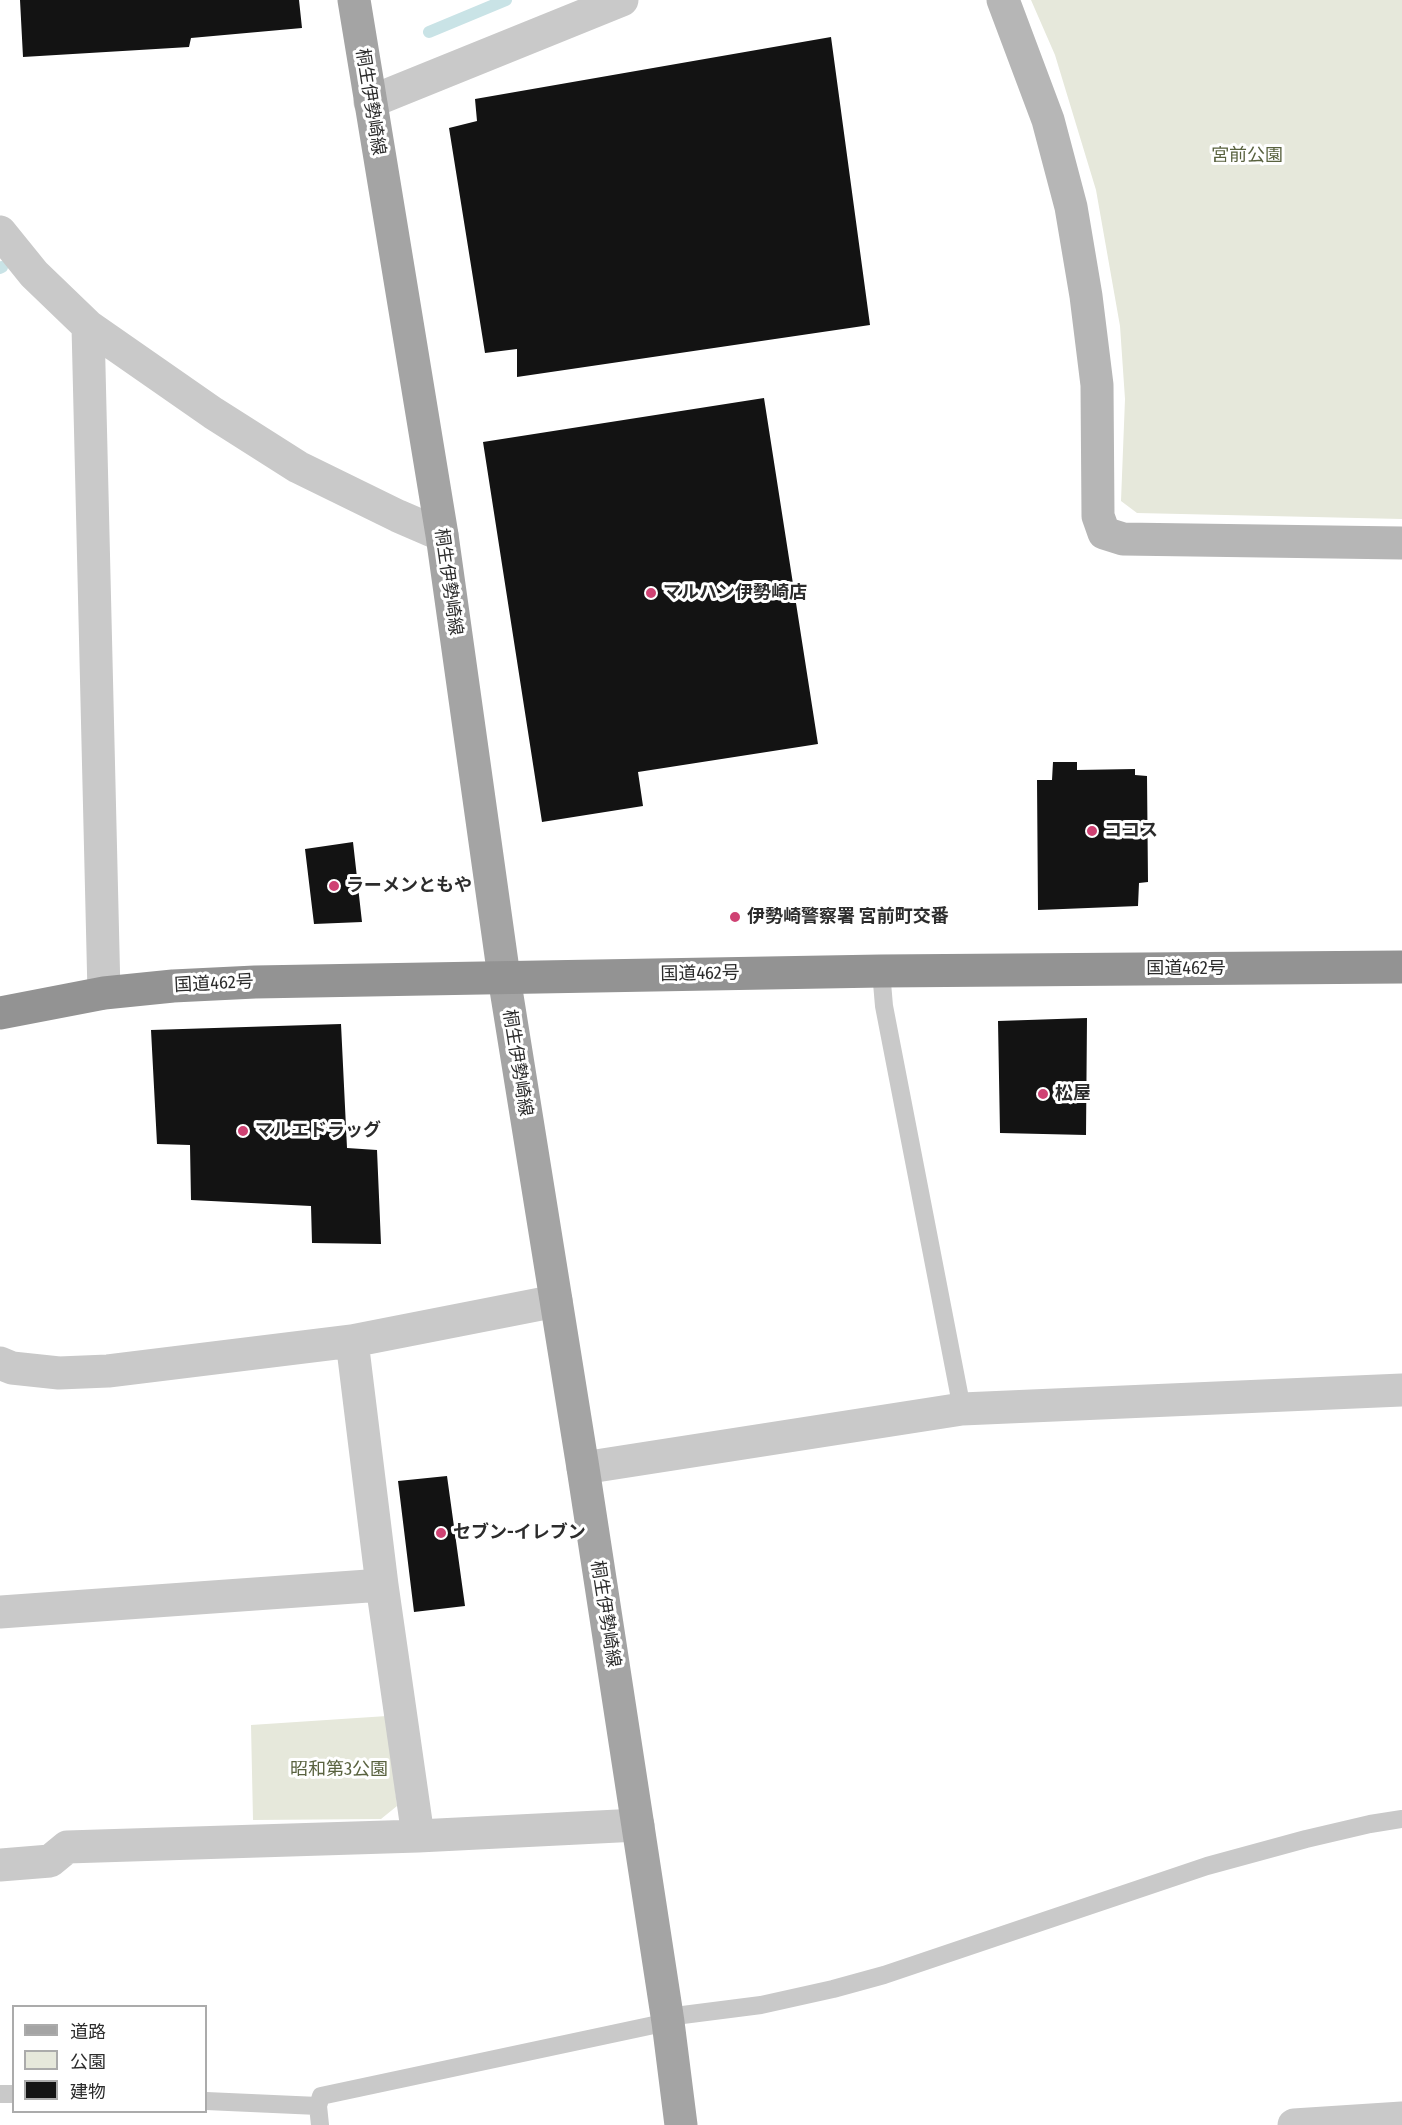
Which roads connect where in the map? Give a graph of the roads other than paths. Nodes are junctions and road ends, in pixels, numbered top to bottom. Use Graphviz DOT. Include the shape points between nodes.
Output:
graph roads {
  1 [pos="354,0"];
  2 [pos="622,0"];
  3 [pos="1003,0"];
  4 [pos="369,102"];
  5 [pos="0,232"];
  6 [pos="88,326"];
  7 [pos="441,535"];
  8 [pos="1402,543"];
  9 [pos="1402,967"];
  10 [pos="881,971"];
  11 [pos="504,977"];
  12 [pos="104,993"];
  13 [pos="0,1013"];
  14 [pos="556,1302"];
  15 [pos="352,1341"];
  16 [pos="0,1363"];
  17 [pos="1402,1390"];
  18 [pos="962,1409"];
  19 [pos="583,1468"];
  20 [pos="382,1585"];
  21 [pos="0,1612"];
  22 [pos="1402,1819"];
  23 [pos="638,1826"];
  24 [pos="418,1836"];
  25 [pos="0,1865"];
  26 [pos="667,2020"];
  27 [pos="207,2101"];
  28 [pos="318,2106"];
  29 [pos="1402,2118"];
  30 [pos="320,2125"];
  31 [pos="681,2125"];
  32 [pos="1294,2125"];
  1 -- 4 [label="main road, 桐生伊勢崎線"];
  2 -- 4 [label="street"];
  3 -- 8 [label="street" via="1048,120 1071,207 1097,385 1098,516 1104,533 1123,538"];
  4 -- 7 [label="main road, 桐生伊勢崎線"];
  5 -- 6 [label="street" via="34,274"];
  6 -- 7 [label="street" via="298,467"];
  6 -- 12 [label="street"];
  7 -- 11 [label="main road, 桐生伊勢崎線"];
  9 -- 10 [label="highway, 国道462号"];
  10 -- 11 [label="highway, 国道462号"];
  10 -- 18 [label="lane" via="884,1006"];
  11 -- 12 [label="highway, 国道462号" via="255,982"];
  11 -- 14 [label="main road, 桐生伊勢崎線"];
  12 -- 13 [label="highway, 国道462号"];
  14 -- 15 [label="street"];
  14 -- 19 [label="main road, 桐生伊勢崎線"];
  15 -- 16 [label="street" via="108,1371 59,1373"];
  15 -- 20 [label="street"];
  17 -- 18 [label="street"];
  18 -- 19 [label="street"];
  19 -- 23 [label="main road, 桐生伊勢崎線"];
  20 -- 21 [label="street"];
  20 -- 24 [label="street"];
  22 -- 26 [label="lane" via="1306,1839 1208,1866 833,1989"];
  23 -- 24 [label="street"];
  23 -- 26 [label="main road, 桐生伊勢崎線"];
  24 -- 25 [label="street" via="67,1847 50,1861"];
  26 -- 28 [label="lane" via="321,2096"];
  26 -- 31 [label="main road, 桐生伊勢崎線"];
  27 -- 28 [label="lane"];
  28 -- 30 [label="lane"];
  29 -- 32 [label="street"];
}
